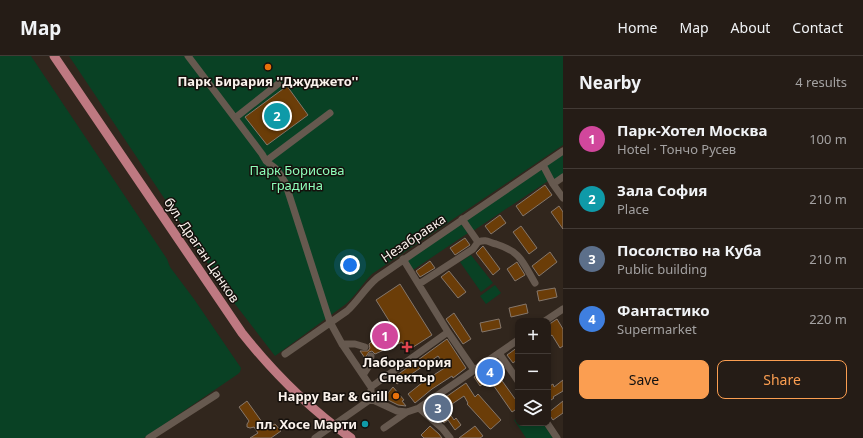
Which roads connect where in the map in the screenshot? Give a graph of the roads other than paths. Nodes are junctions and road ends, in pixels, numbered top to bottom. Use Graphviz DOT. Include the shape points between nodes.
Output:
graph roads {
  1 [pos="54,56"];
  2 [pos="188,56"];
  3 [pos="278,84"];
  4 [pos="330,114"];
  5 [pos="235,118"];
  6 [pos="563,151"];
  7 [pos="266,161"];
  8 [pos="543,165"];
  9 [pos="563,177"];
  10 [pos="553,184"];
  11 [pos="563,198"];
  12 [pos="462,219"];
  13 [pos="478,242"];
  14 [pos="403,260"];
  15 [pos="535,282"];
  16 [pos="419,284"];
  17 [pos="562,311"];
  18 [pos="550,318"];
  19 [pos="330,322"];
  20 [pos="448,332"];
  21 [pos="515,342"];
  22 [pos="342,344"];
  23 [pos="365,347"];
  24 [pos="499,353"];
  25 [pos="285,354"];
  26 [pos="371,356"];
  27 [pos="474,370"];
  28 [pos="363,375"];
  29 [pos="515,377"];
  30 [pos="371,387"];
  31 [pos="216,395"];
  32 [pos="372,399"];
  33 [pos="419,408"];
  34 [pos="407,412"];
  35 [pos="334,425"];
  36 [pos="549,426"];
  37 [pos="384,428"];
  38 [pos="149,438"];
  39 [pos="315,438"];
  40 [pos="351,438"];
  41 [pos="450,438"];
  42 [pos="557,438"];
  1 -- 35 [label="main road, бул. Драган Цанков" via="242,332 268,364"];
  2 -- 5 [label="street"];
  3 -- 5 [label="street"];
  4 -- 7 [label="street"];
  5 -- 7 [label="street"];
  6 -- 8 [label="street, Незабравка"];
  7 -- 19 [label="street" via="276,168 285,182"];
  8 -- 10 [label="street"];
  8 -- 12 [label="street, Незабравка"];
  9 -- 10 [label="street"];
  10 -- 11 [label="street"];
  12 -- 13 [label="street"];
  12 -- 14 [label="street, Незабравка"];
  13 -- 15 [label="street" via="484,240 507,247 518,254"];
  13 -- 16 [label="street" via="472,249"];
  14 -- 16 [label="street"];
  14 -- 19 [label="street, Незабравка" via="370,283 356,303"];
  16 -- 20 [label="street"];
  17 -- 18 [label="street"];
  19 -- 22 [label="street"];
  19 -- 25 [label="street, Незабравка"];
  20 -- 27 [label="street"];
  20 -- 30 [label="street"];
  21 -- 24 [label="street"];
  22 -- 23 [label="street"];
  22 -- 28 [label="street"];
  24 -- 27 [label="street"];
  24 -- 29 [label="street"];
  26 -- 28 [label="street" via="370,364"];
  27 -- 33 [label="street"];
  28 -- 30 [label="street"];
  30 -- 32 [label="street"];
  31 -- 38 [label="street"];
  32 -- 34 [label="street" via="397,412"];
  32 -- 35 [label="street"];
  33 -- 34 [label="street"];
  33 -- 41 [label="street"];
  34 -- 37 [label="street"];
  35 -- 39 [label="street"];
  35 -- 40 [label="main road, бул. Драган Цанков"];
  36 -- 42 [label="street"];
}
